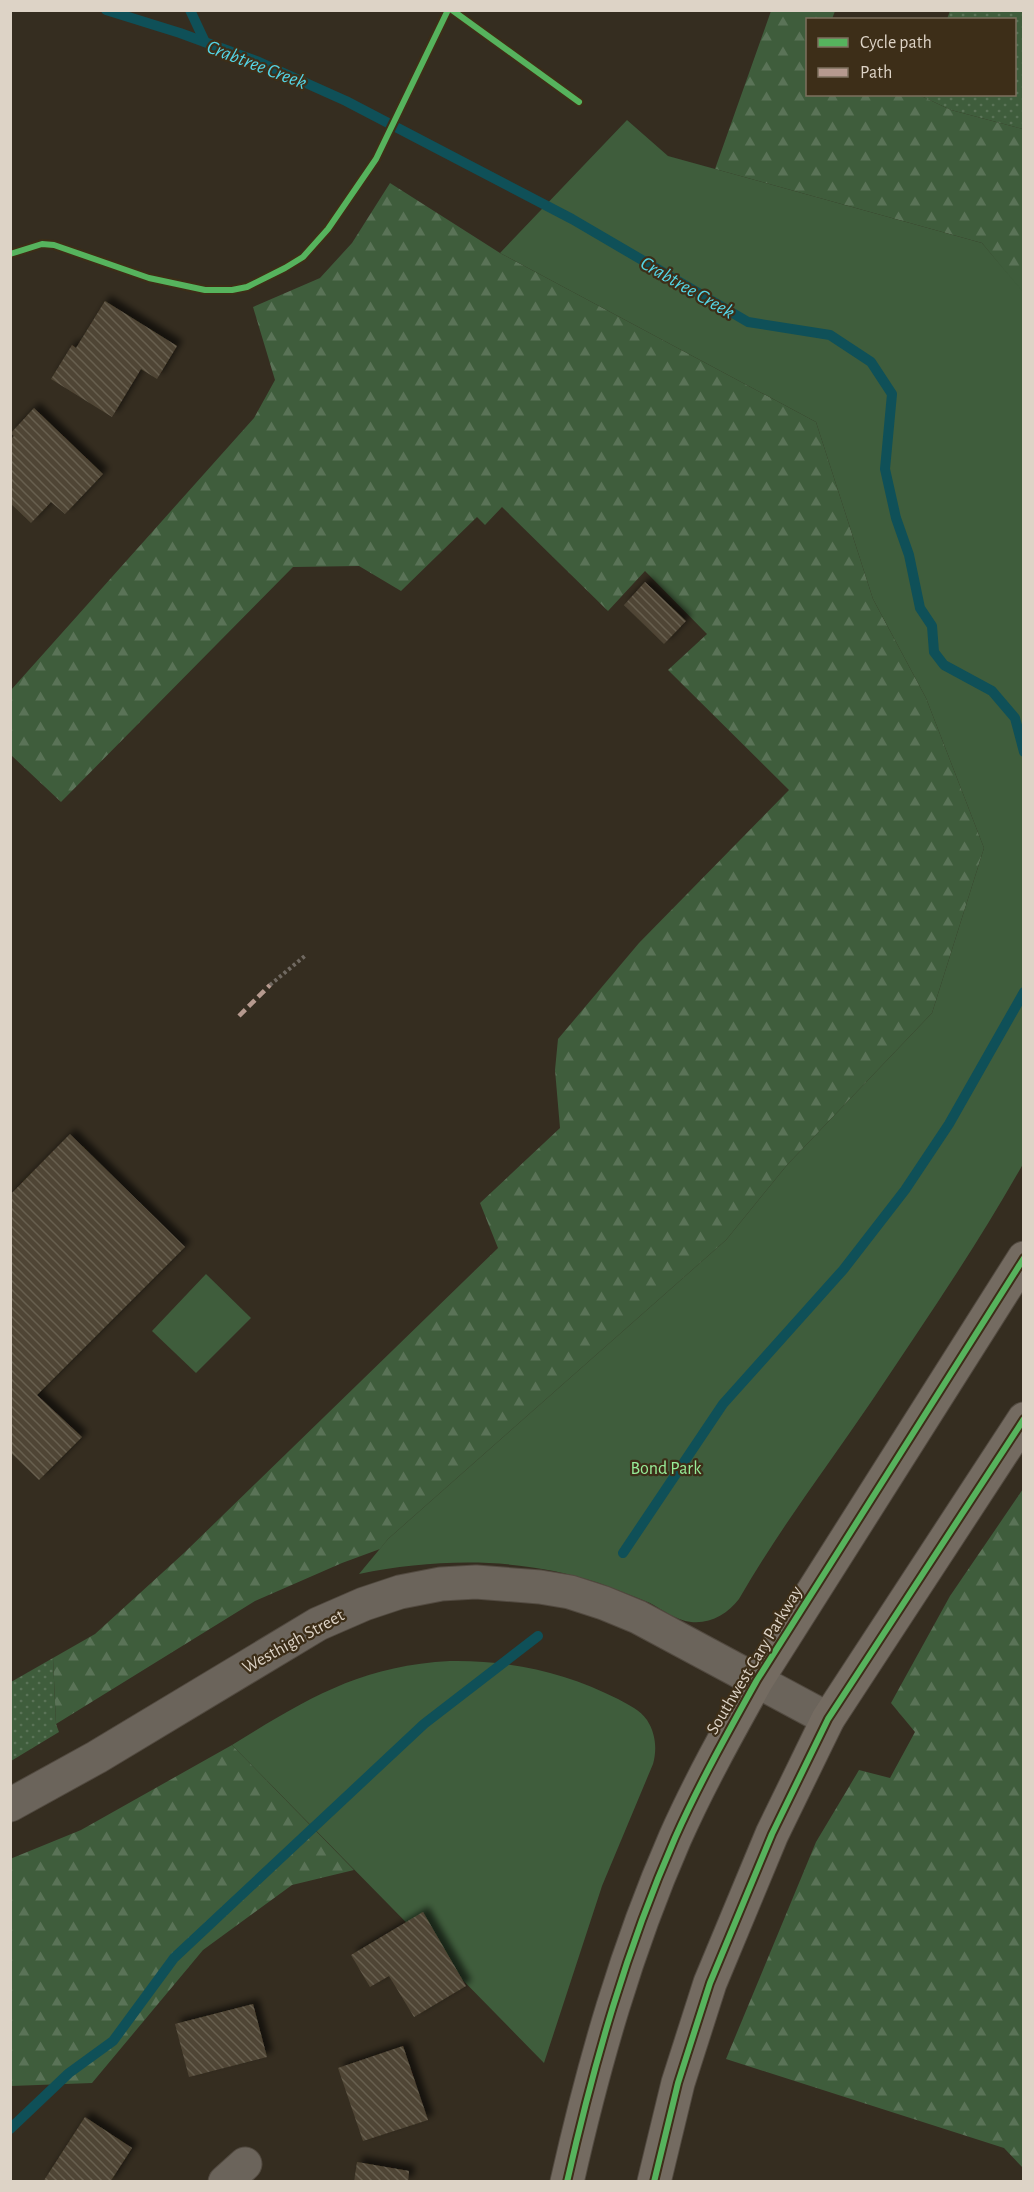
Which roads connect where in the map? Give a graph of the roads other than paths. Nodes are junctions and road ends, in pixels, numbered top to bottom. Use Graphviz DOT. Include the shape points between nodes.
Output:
graph roads {
  1 [pos="1023,1258"];
  2 [pos="1023,1419"];
  3 [pos="757,1680"];
  4 [pos="828,1719"];
  5 [pos="10,1805"];
  6 [pos="567,2181"];
  7 [pos="654,2181"];
  1 -- 3 [label="main road, Southwest Cary Parkway"];
  2 -- 4 [label="main road"];
  3 -- 4 [label="street, Westhigh Street"];
  3 -- 5 [label="street, Westhigh Street" via="638,1617 570,1592 476,1582 441,1584 400,1592 318,1623"];
  3 -- 6 [label="main road, Southwest Cary Parkway" via="675,1838 639,1928 605,2029"];
  4 -- 7 [label="main road" via="772,1834 710,1983 678,2084"];
}
